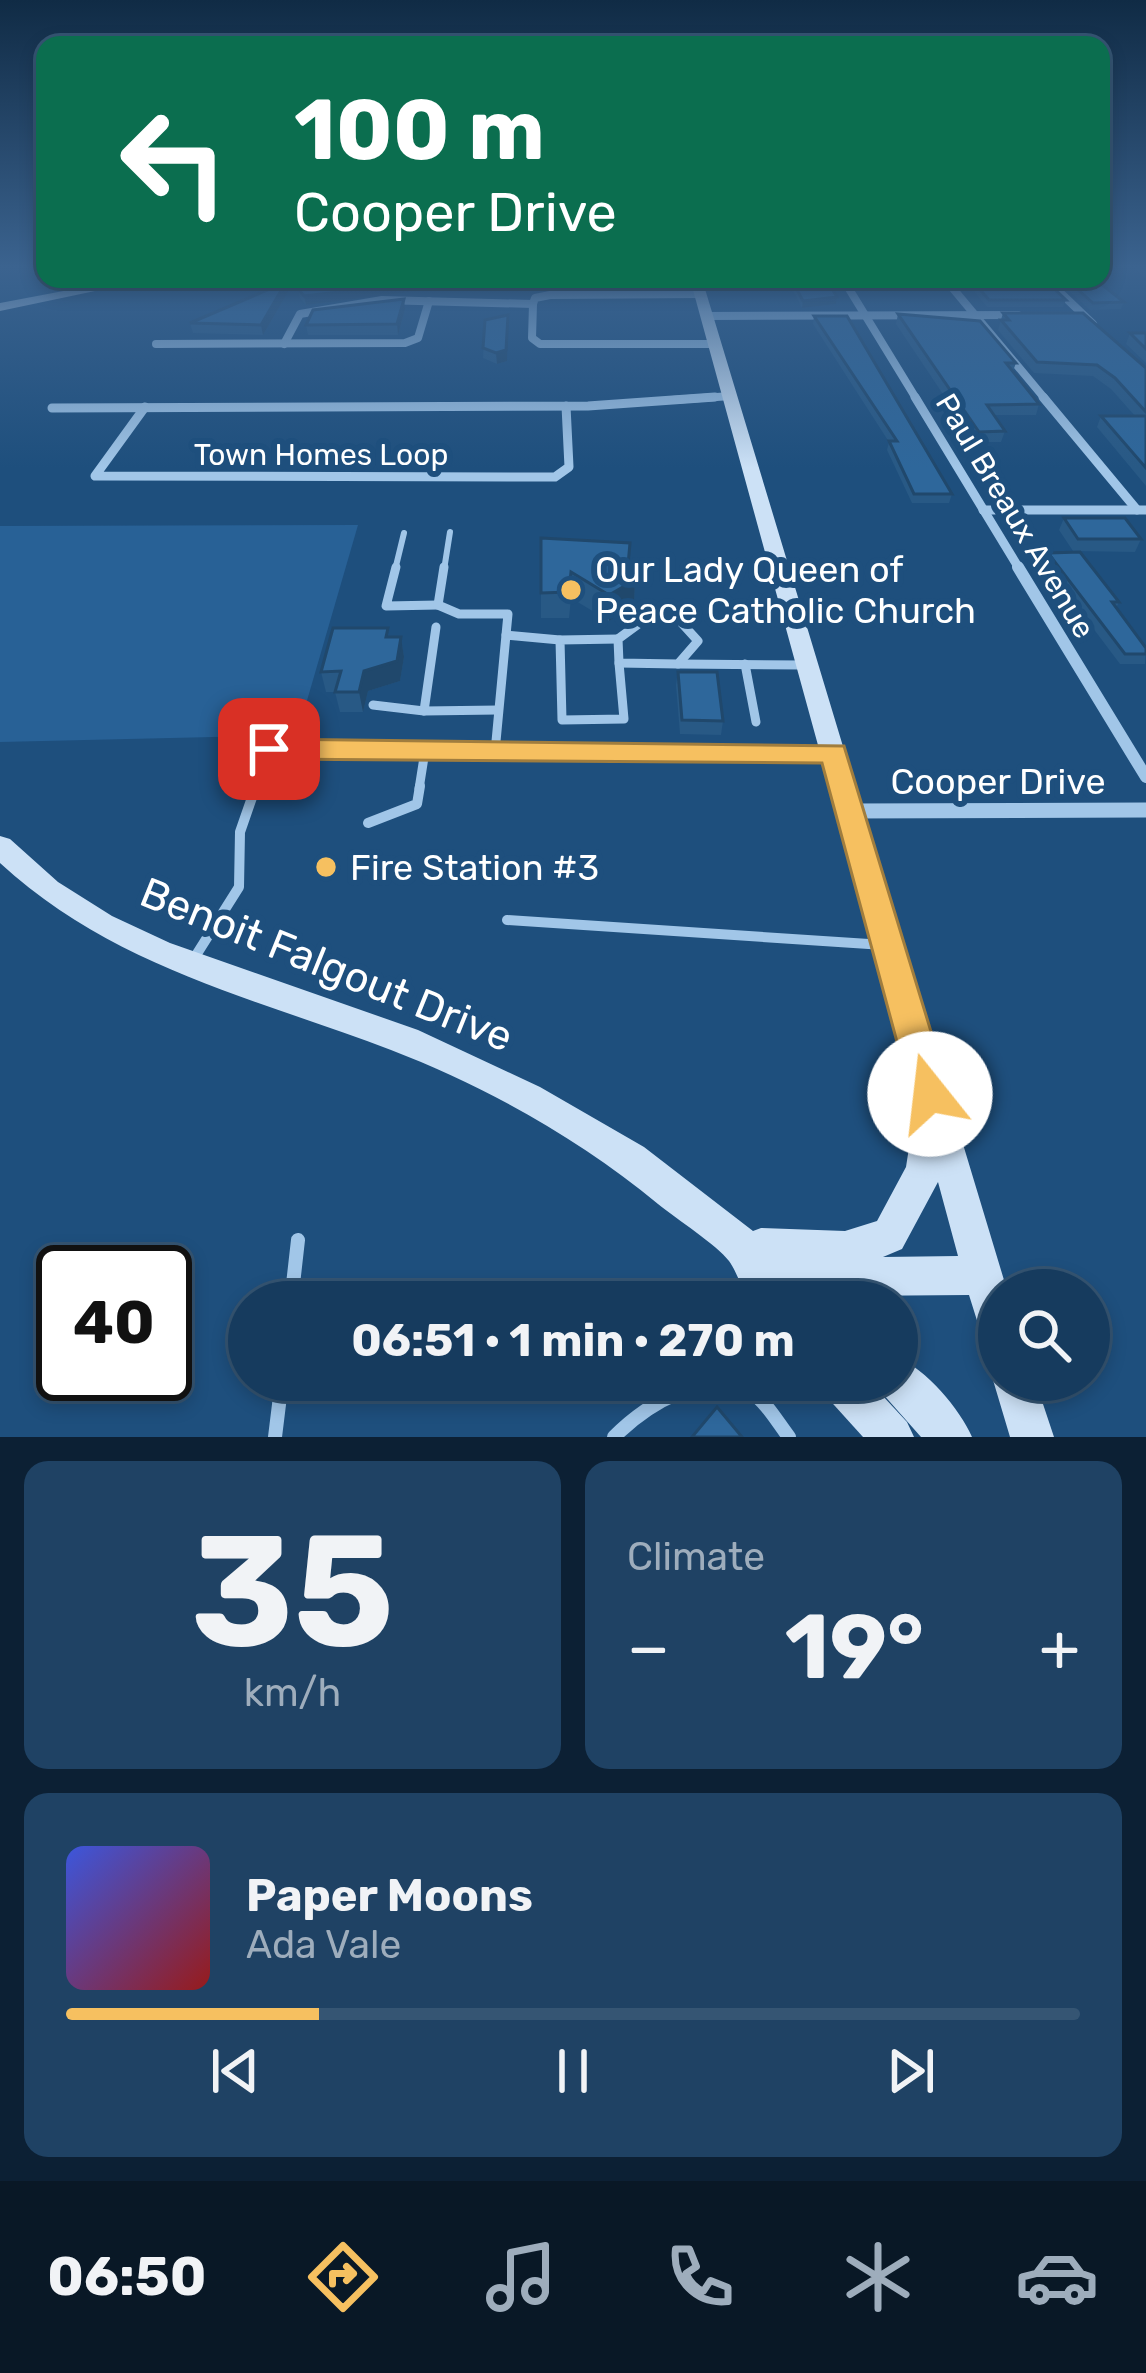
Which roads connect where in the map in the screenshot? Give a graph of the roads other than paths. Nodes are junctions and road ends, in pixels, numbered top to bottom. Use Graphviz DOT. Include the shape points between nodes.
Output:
graph roads {
  1 [pos="290,334"];
  2 [pos="419,334"];
  3 [pos="532,334"];
  4 [pos="713,334"];
  5 [pos="876,334"];
  6 [pos="992,334"];
  7 [pos="156,344"];
  8 [pos="284,344"];
  9 [pos="716,344"];
  10 [pos="731,396"];
  11 [pos="566,406"];
  12 [pos="145,407"];
  13 [pos="52,408"];
  14 [pos="983,510"];
  15 [pos="1141,510"];
  16 [pos="450,532"];
  17 [pos="404,533"];
  18 [pos="438,605"];
  19 [pos="436,627"];
  20 [pos="506,635"];
  21 [pos="618,639"];
  22 [pos="560,640"];
  23 [pos="619,663"];
  24 [pos="678,664"];
  25 [pos="745,664"];
  26 [pos="808,665"];
  27 [pos="373,705"];
  28 [pos="498,710"];
  29 [pos="424,711"];
  30 [pos="756,722"];
  31 [pos="238,749"];
  32 [pos="269,749"];
  33 [pos="425,751"];
  34 [pos="495,752"];
  35 [pos="834,753"];
  36 [pos="1146,777"];
  37 [pos="1146,810"];
  38 [pos="851,812"];
  39 [pos="368,823"];
  40 [pos="0,848"];
  41 [pos="507,920"];
  42 [pos="889,946"];
  43 [pos="192,962"];
  44 [pos="930,1094"];
  45 [pos="298,1240"];
  46 [pos="741,1245"];
  47 [pos="979,1269"];
  48 [pos="978,1275"];
  49 [pos="293,1281"];
  50 [pos="758,1281"];
  51 [pos="803,1281"];
  52 [pos="916,1281"];
  53 [pos="279,1401"];
  54 [pos="859,1401"];
  55 [pos="918,1401"];
  56 [pos="1021,1401"];
  57 [pos="275,1437"];
  58 [pos="614,1437"];
  59 [pos="789,1437"];
  60 [pos="892,1437"];
  61 [pos="950,1437"];
  62 [pos="1032,1437"];
  1 -- 8 [label="street"];
  2 -- 8 [label="street" via="412,341"];
  3 -- 9 [label="street" via="537,343"];
  4 -- 9 [label="street"];
  5 -- 14 [label="street, Paul Breaux Avenue"];
  6 -- 15 [label="street"];
  7 -- 8 [label="street"];
  9 -- 10 [label="street"];
  10 -- 11 [label="street"];
  10 -- 26 [label="street"];
  11 -- 12 [label="street"];
  11 -- 12 [label="street, Town Homes Loop" via="569,467 555,477 95,476"];
  12 -- 13 [label="street"];
  14 -- 15 [label="street"];
  14 -- 36 [label="street, Paul Breaux Avenue"];
  16 -- 18 [label="lane"];
  17 -- 18 [label="lane" via="386,606"];
  18 -- 20 [label="lane" via="459,614 508,614"];
  19 -- 29 [label="lane"];
  20 -- 22 [label="lane"];
  20 -- 28 [label="lane"];
  21 -- 22 [label="lane"];
  21 -- 23 [label="lane"];
  21 -- 24 [label="lane" via="648,617 678,619 698,641"];
  22 -- 23 [label="lane" via="562,720 624,719"];
  23 -- 24 [label="lane"];
  24 -- 25 [label="lane"];
  25 -- 26 [label="lane"];
  25 -- 30 [label="lane"];
  26 -- 35 [label="street"];
  27 -- 29 [label="lane"];
  28 -- 29 [label="lane"];
  28 -- 34 [label="lane"];
  31 -- 32 [label="street"];
  32 -- 33 [label="street"];
  32 -- 43 [label="lane" via="240,832 239,887"];
  33 -- 34 [label="street"];
  33 -- 39 [label="lane" via="417,804"];
  34 -- 35 [label="street"];
  35 -- 38 [label="street"];
  37 -- 38 [label="street, Cooper Drive"];
  38 -- 42 [label="street"];
  40 -- 43 [label="street, Benoit Falgout Drive" via="70,904"];
  41 -- 42 [label="lane"];
  42 -- 44 [label="street"];
  43 -- 46 [label="street, Benoit Falgout Drive" via="463,1065 631,1160"];
  44 -- 46 [label="street" via="924,1172 889,1236 845,1250"];
  44 -- 47 [label="street"];
  45 -- 49 [label="lane"];
  46 -- 50 [label="street, Benoit Falgout Drive"];
  46 -- 51 [label="street, Benoit Falgout Drive"];
  48 -- 52 [label="street"];
  53 -- 57 [label="lane"];
  54 -- 60 [label="street"];
  55 -- 61 [label="street"];
  56 -- 62 [label="street"];
  58 -- 59 [label="lane" via="635,1413 706,1384 752,1394"];
}
